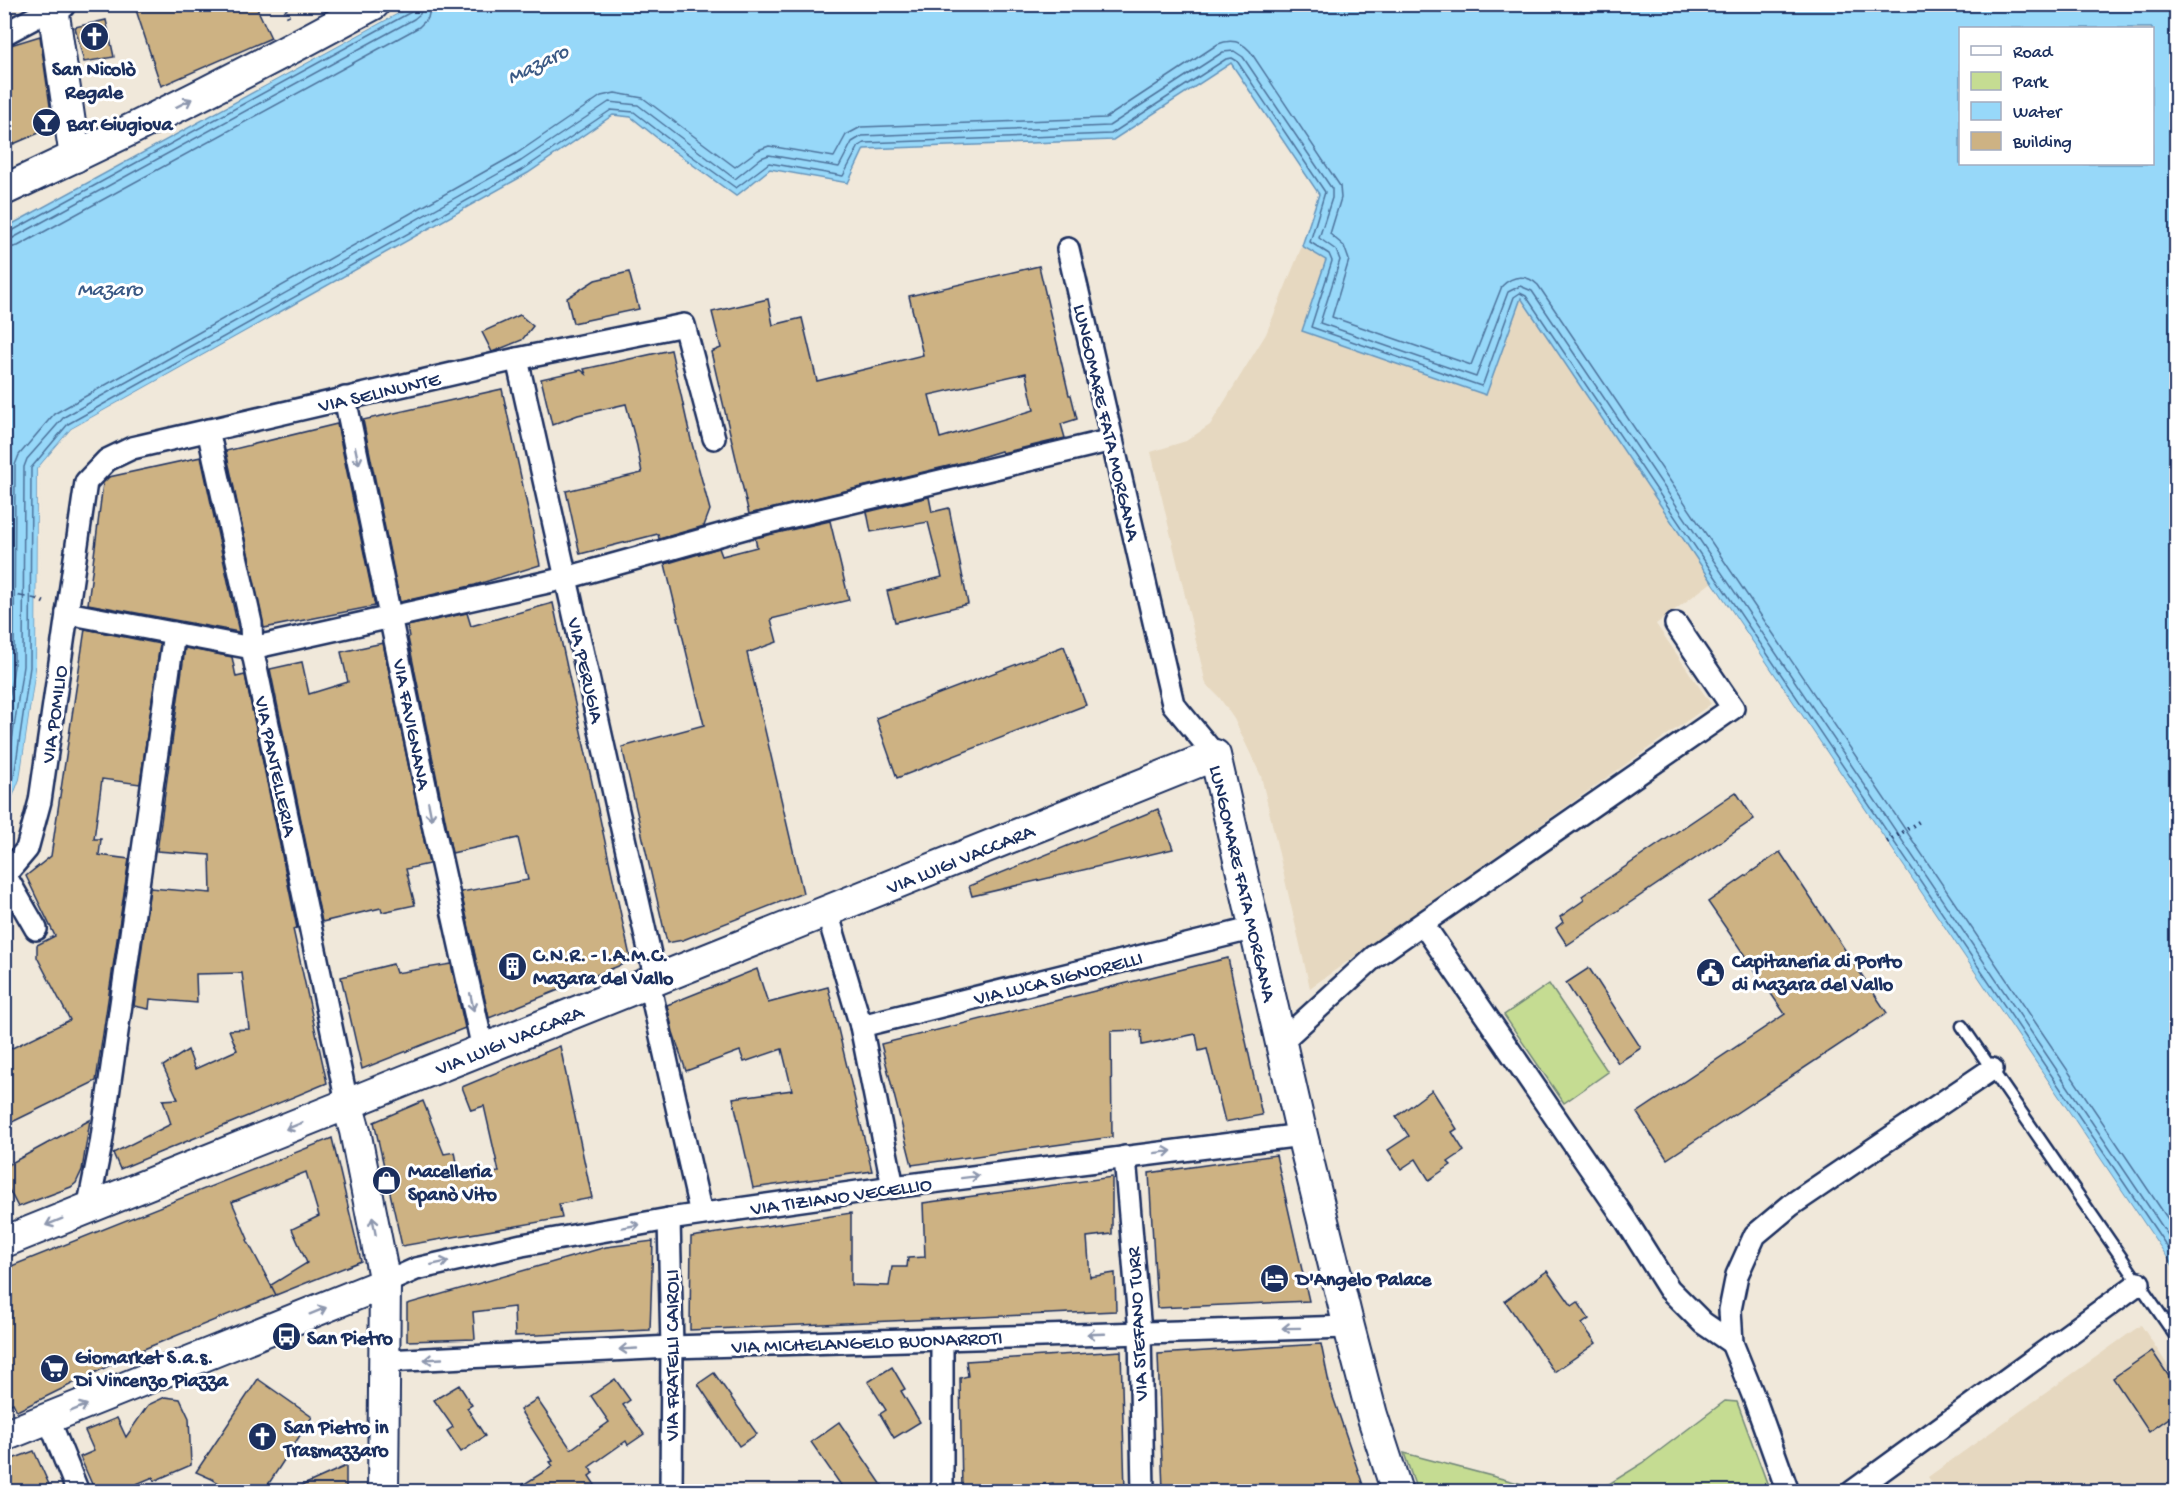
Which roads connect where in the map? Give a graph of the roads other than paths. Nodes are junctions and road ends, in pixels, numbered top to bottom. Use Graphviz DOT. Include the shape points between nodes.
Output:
graph roads {
  1 [pos="374,4"];
  2 [pos="56,6"];
  3 [pos="4,34"];
  4 [pos="75,157"];
  5 [pos="4,190"];
  6 [pos="1068,249"];
  7 [pos="517,359"];
  8 [pos="345,398"];
  9 [pos="208,430"];
  10 [pos="714,438"];
  11 [pos="1112,440"];
  12 [pos="86,482"];
  13 [pos="566,578"];
  14 [pos="67,613"];
  15 [pos="391,617"];
  16 [pos="1676,624"];
  17 [pos="174,633"];
  18 [pos="252,648"];
  19 [pos="1215,755"];
  20 [pos="828,912"];
  21 [pos="1423,924"];
  22 [pos="1255,928"];
  23 [pos="36,929"];
  24 [pos="653,982"];
  25 [pos="861,1026"];
  26 [pos="1962,1026"];
  27 [pos="1281,1042"];
  28 [pos="483,1050"];
  29 [pos="1992,1069"];
  30 [pos="347,1103"];
  31 [pos="1302,1135"];
  32 [pos="1125,1157"];
  33 [pos="893,1187"];
  34 [pos="88,1209"];
  35 [pos="701,1214"];
  36 [pos="669,1219"];
  37 [pos="4,1242"];
  38 [pos="385,1283"];
  39 [pos="2139,1283"];
  40 [pos="1349,1327"];
  41 [pos="1140,1332"];
  42 [pos="2176,1338"];
  43 [pos="942,1340"];
  44 [pos="1732,1343"];
  45 [pos="672,1347"];
  46 [pos="385,1361"];
  47 [pos="49,1420"];
  48 [pos="4,1436"];
  49 [pos="78,1491"];
  50 [pos="383,1491"];
  51 [pos="672,1491"];
  52 [pos="942,1491"];
  53 [pos="1143,1491"];
  54 [pos="1397,1491"];
  55 [pos="1788,1491"];
  56 [pos="1852,1491"];
  4 -- 1 [label="main road, one-way"];
  2 -- 3 [label="street"];
  2 -- 4 [label="main road"];
  4 -- 5 [label="main road"];
  6 -- 11 [label="street, LUNGOMARE FATA MORGANA"];
  7 -- 8 [label="street, VIA SELINUNTE"];
  7 -- 10 [label="street, VIA SELINUNTE" via="684,325"];
  7 -- 13 [label="street, VIA PERUGIA"];
  8 -- 9 [label="street, VIA SELINUNTE"];
  8 -- 15 [label="street, VIA FAVIGNANA, one-way"];
  9 -- 12 [label="street, VIA SELINUNTE" via="132,448 107,460"];
  9 -- 18 [label="street, VIA PANTELLERIA" via="251,623"];
  11 -- 13 [label="street" via="752,526"];
  11 -- 19 [label="street, LUNGOMARE FATA MORGANA" via="1173,704"];
  12 -- 14 [label="street, VIA POMILIO"];
  13 -- 15 [label="street"];
  13 -- 24 [label="street, VIA PERUGIA"];
  14 -- 17 [label="street"];
  14 -- 23 [label="street, VIA POMILIO" via="40,801 27,849 5,875"];
  15 -- 18 [label="street"];
  15 -- 28 [label="street, VIA FAVIGNANA, one-way"];
  16 -- 21 [label="street" via="1732,708"];
  17 -- 18 [label="street"];
  17 -- 34 [label="street" via="101,1144"];
  18 -- 30 [label="street, VIA PANTELLERIA"];
  19 -- 20 [label="main road, VIA LUIGI VACCARA"];
  19 -- 22 [label="main road, LUNGOMARE FATA MORGANA"];
  20 -- 24 [label="main road, VIA LUIGI VACCARA"];
  20 -- 25 [label="street"];
  21 -- 27 [label="street" via="1374,957"];
  21 -- 44 [label="street" via="1669,1289 1703,1323"];
  22 -- 25 [label="street, VIA LUCA SIGNORELLI"];
  22 -- 27 [label="main road, LUNGOMARE FATA MORGANA"];
  24 -- 28 [label="main road, VIA LUIGI VACCARA"];
  24 -- 35 [label="street, VIA PERUGIA"];
  25 -- 33 [label="street"];
  26 -- 29 [label="lane"];
  27 -- 31 [label="main road, LUNGOMARE FATA MORGANA"];
  28 -- 30 [label="main road, VIA LUIGI VACCARA"];
  29 -- 39 [label="lane"];
  29 -- 44 [label="street" via="1791,1205 1755,1235 1737,1275 1730,1310"];
  30 -- 34 [label="main road, VIA LUIGI VACCARA, one-way"];
  38 -- 30 [label="main road, one-way"];
  32 -- 31 [label="street, VIA TIZIANO VECELLIO, one-way"];
  31 -- 40 [label="main road, LUNGOMARE FATA MORGANA"];
  33 -- 32 [label="street, VIA TIZIANO VECELLIO, one-way"];
  32 -- 41 [label="street, VIA STEFANO TURR"];
  33 -- 35 [label="street, VIA TIZIANO VECELLIO"];
  34 -- 37 [label="main road, VIA LUIGI VACCARA, one-way"];
  35 -- 36 [label="street, VIA TIZIANO VECELLIO"];
  38 -- 36 [label="street, VIA TIZIANO VECELLIO, one-way" via="416,1269 522,1245"];
  36 -- 45 [label="street, VIA FRATELLI CAIROLI"];
  38 -- 46 [label="main road"];
  47 -- 38 [label="main road, one-way"];
  39 -- 42 [label="lane"];
  39 -- 56 [label="street"];
  40 -- 41 [label="street, VIA MICHELANGELO BUONARROTI, one-way"];
  40 -- 54 [label="main road, LUNGOMARE FATA MORGANA"];
  41 -- 43 [label="street, VIA MICHELANGELO BUONARROTI, one-way"];
  41 -- 53 [label="street, VIA STEFANO TURR"];
  43 -- 45 [label="street, VIA MICHELANGELO BUONARROTI"];
  43 -- 52 [label="street"];
  44 -- 55 [label="street"];
  45 -- 46 [label="street, VIA MICHELANGELO BUONARROTI, one-way"];
  45 -- 51 [label="street, VIA FRATELLI CAIROLI"];
  46 -- 50 [label="main road"];
  47 -- 48 [label="main road"];
  47 -- 49 [label="street"];
}
